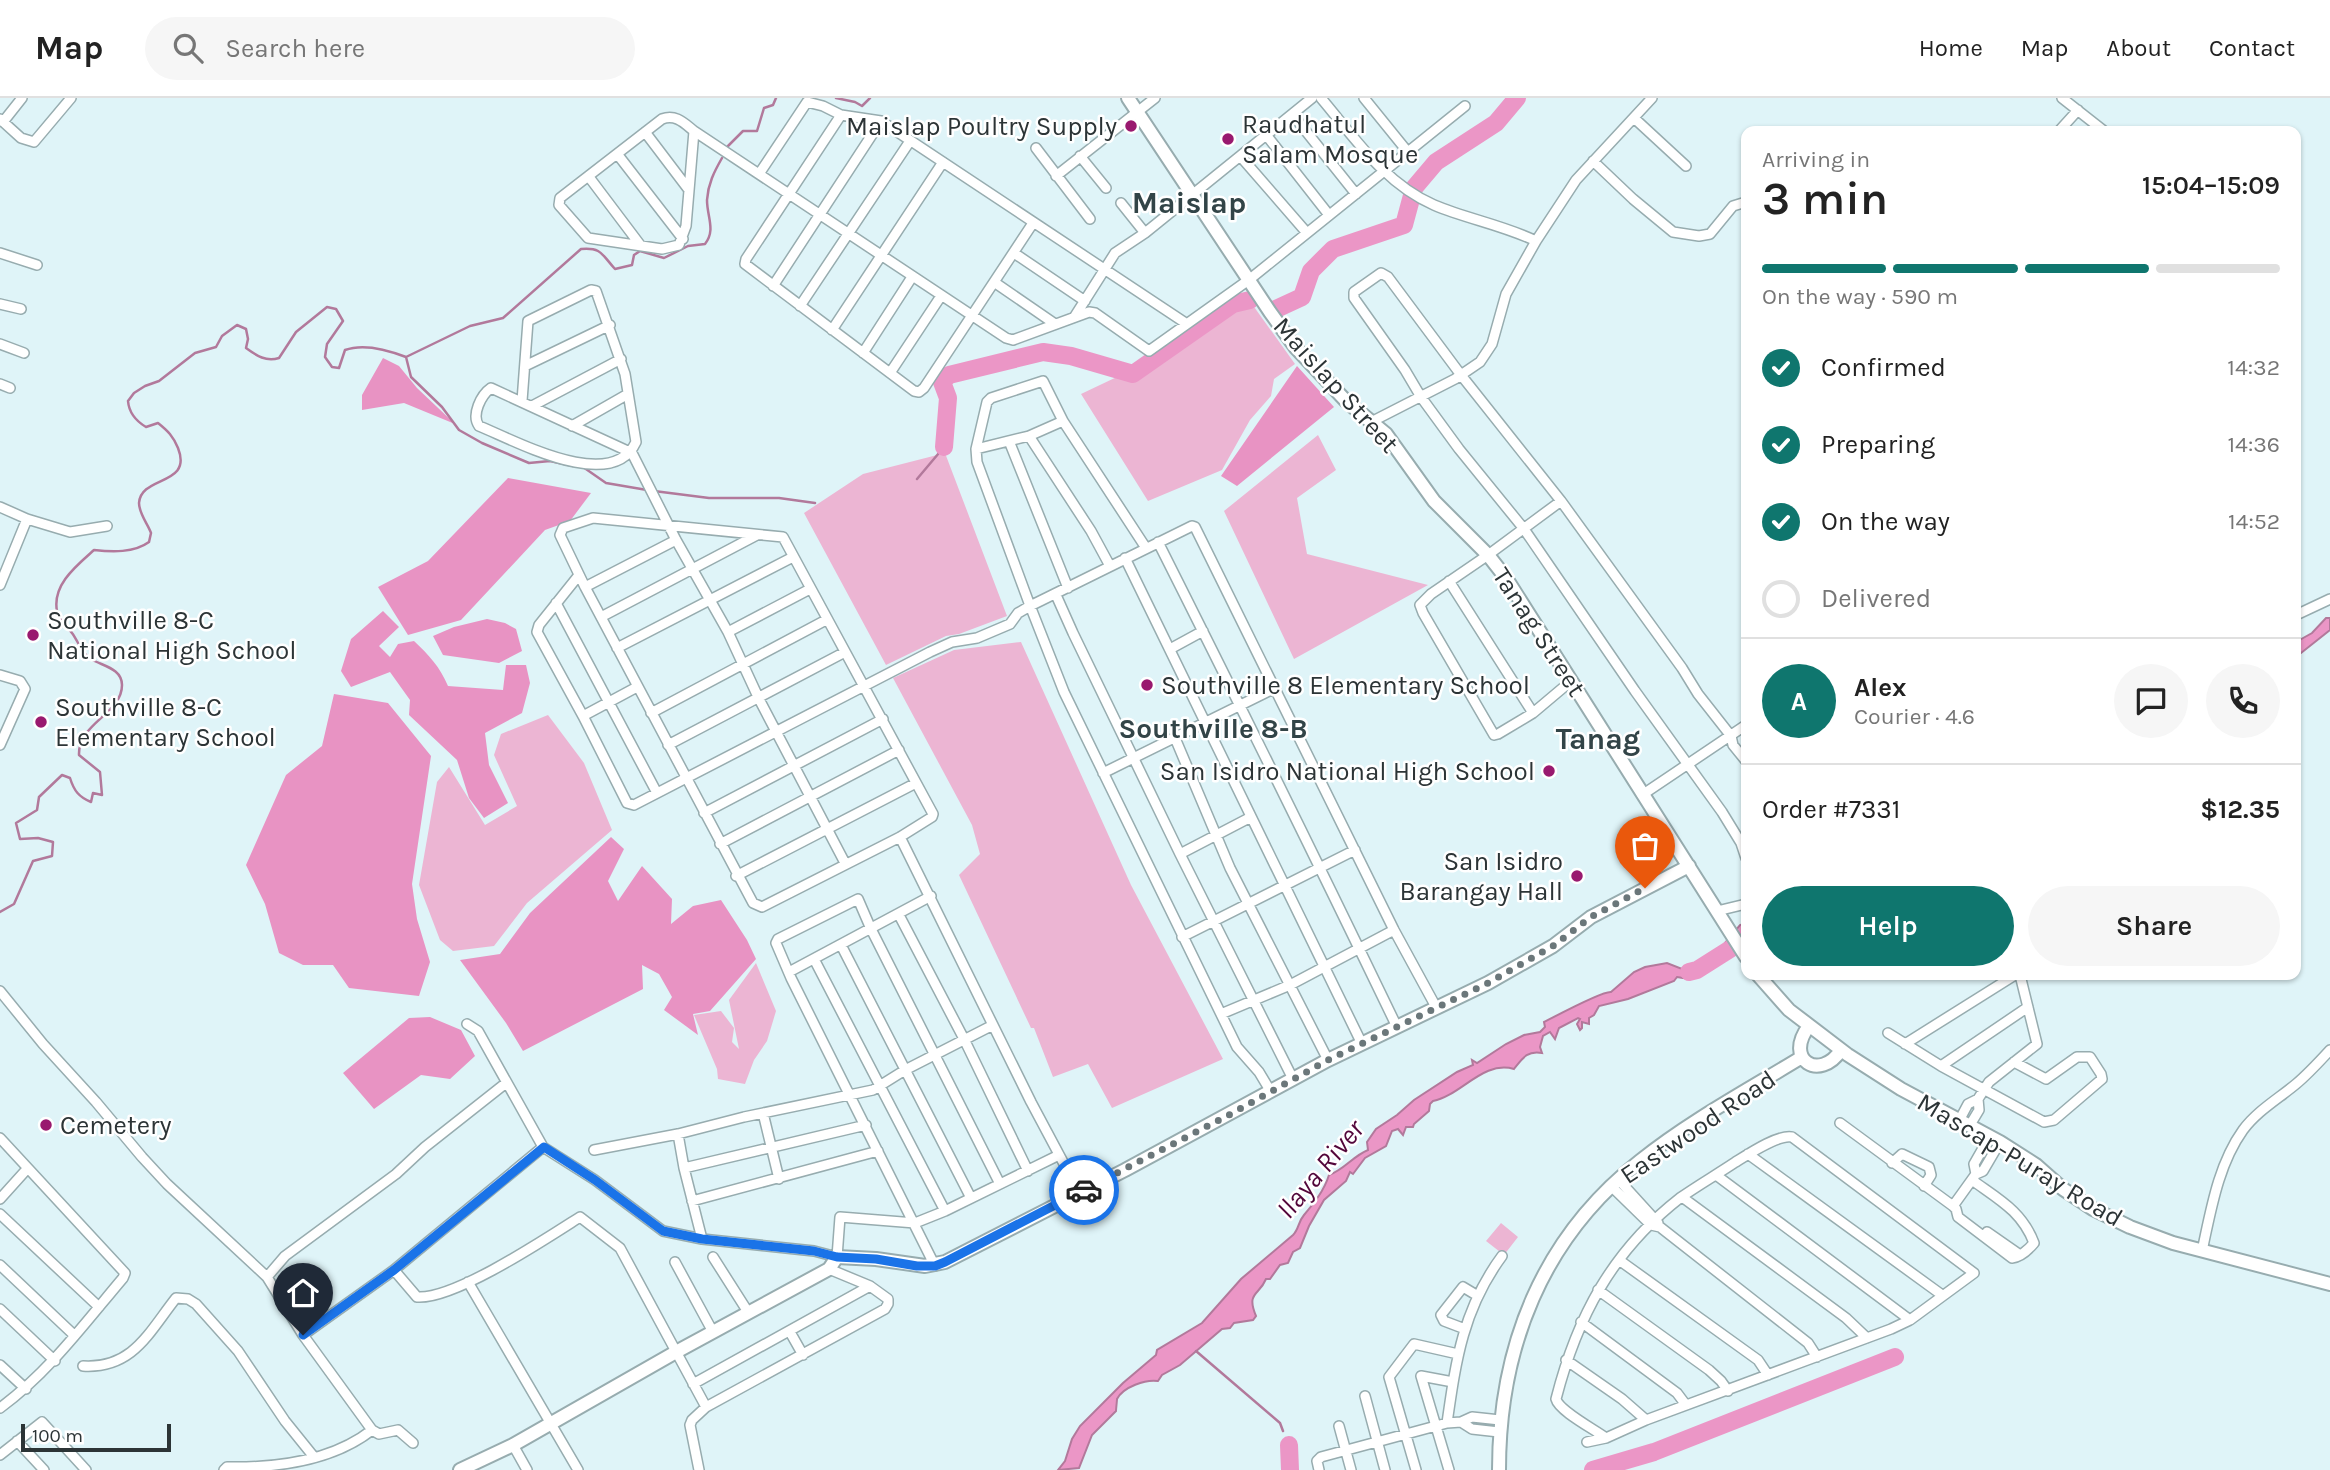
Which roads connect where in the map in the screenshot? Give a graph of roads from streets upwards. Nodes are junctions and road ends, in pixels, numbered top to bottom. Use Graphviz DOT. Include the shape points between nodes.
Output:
graph roads {
  1 [pos="22,98"];
  2 [pos="71,98"];
  3 [pos="1128,98"];
  4 [pos="1155,98"];
  5 [pos="1312,98"];
  6 [pos="1321,98"];
  7 [pos="1364,98"];
  8 [pos="1652,98"];
  9 [pos="2062,98"];
  10 [pos="1465,106"];
  11 [pos="2078,110"];
  12 [pos="1136,111"];
  13 [pos="841,115"];
  14 [pos="1293,115"];
  15 [pos="1634,118"];
  16 [pos="2,121"];
  17 [pos="881,121"];
  18 [pos="2064,126"];
  19 [pos="2098,126"];
  20 [pos="694,131"];
  21 [pos="645,132"];
  22 [pos="1267,136"];
  23 [pos="910,141"];
  24 [pos="1036,148"];
  25 [pos="1407,151"];
  26 [pos="618,155"];
  27 [pos="1080,156"];
  28 [pos="1241,156"];
  29 [pos="1592,161"];
  30 [pos="943,162"];
  31 [pos="1686,166"];
  32 [pos="1383,171"];
  33 [pos="759,174"];
  34 [pos="1056,176"];
  35 [pos="589,177"];
  36 [pos="1106,188"];
  37 [pos="690,190"];
  38 [pos="1192,194"];
  39 [pos="1356,194"];
  40 [pos="790,195"];
  41 [pos="1121,203"];
  42 [pos="1741,204"];
  43 [pos="820,215"];
  44 [pos="1329,215"];
  45 [pos="1090,219"];
  46 [pos="1033,223"];
  47 [pos="1145,233"];
  48 [pos="1307,233"];
  49 [pos="849,234"];
  50 [pos="683,239"];
  51 [pos="1535,240"];
  52 [pos="641,246"];
  53 [pos="0,253"];
  54 [pos="1014,253"];
  55 [pos="881,256"];
  56 [pos="37,265"];
  57 [pos="1104,270"];
  58 [pos="912,277"];
  59 [pos="1250,279"];
  60 [pos="994,282"];
  61 [pos="774,286"];
  62 [pos="941,296"];
  63 [pos="1085,301"];
  64 [pos="0,304"];
  65 [pos="800,306"];
  66 [pos="21,309"];
  67 [pos="972,316"];
  68 [pos="1075,316"];
  69 [pos="1055,324"];
  70 [pos="1187,324"];
  71 [pos="610,325"];
  72 [pos="832,330"];
  73 [pos="0,344"];
  74 [pos="24,353"];
  75 [pos="863,353"];
  76 [pos="621,359"];
  77 [pos="525,366"];
  78 [pos="890,373"];
  79 [pos="1461,375"];
  80 [pos="0,384"];
  81 [pos="10,388"];
  82 [pos="628,394"];
  83 [pos="1421,397"];
  84 [pos="522,401"];
  85 [pos="532,406"];
  86 [pos="1063,421"];
  87 [pos="1371,422"];
  88 [pos="572,426"];
  89 [pos="1029,436"];
  90 [pos="1009,441"];
  91 [pos="976,449"];
  92 [pos="632,453"];
  93 [pos="1561,501"];
  94 [pos="0,507"];
  95 [pos="27,519"];
  96 [pos="107,526"];
  97 [pos="669,526"];
  98 [pos="1524,529"];
  99 [pos="758,534"];
  100 [pos="676,540"];
  101 [pos="1158,542"];
  102 [pos="1146,548"];
  103 [pos="1488,555"];
  104 [pos="793,557"];
  105 [pos="1125,558"];
  106 [pos="1110,566"];
  107 [pos="692,567"];
  108 [pos="579,575"];
  109 [pos="1449,581"];
  110 [pos="0,584"];
  111 [pos="585,587"];
  112 [pos="1068,588"];
  113 [pos="810,589"];
  114 [pos="1056,595"];
  115 [pos="2330,599"];
  116 [pos="711,600"];
  117 [pos="556,603"];
  118 [pos="1030,607"];
  119 [pos="2301,613"];
  120 [pos="601,617"];
  121 [pos="826,620"];
  122 [pos="1203,631"];
  123 [pos="728,632"];
  124 [pos="617,648"];
  125 [pos="1170,649"];
  126 [pos="845,652"];
  127 [pos="744,665"];
  128 [pos="0,675"];
  129 [pos="1571,681"];
  130 [pos="862,685"];
  131 [pos="638,687"];
  132 [pos="1275,688"];
  133 [pos="759,699"];
  134 [pos="610,701"];
  135 [pos="1241,706"];
  136 [pos="1533,712"];
  137 [pos="651,713"];
  138 [pos="583,716"];
  139 [pos="883,719"];
  140 [pos="1207,723"];
  141 [pos="1741,729"];
  142 [pos="776,731"];
  143 [pos="1731,736"];
  144 [pos="1175,738"];
  145 [pos="0,745"];
  146 [pos="668,745"];
  147 [pos="899,750"];
  148 [pos="1741,754"];
  149 [pos="1134,758"];
  150 [pos="793,765"];
  151 [pos="1687,765"];
  152 [pos="1103,773"];
  153 [pos="686,779"];
  154 [pos="916,783"];
  155 [pos="657,793"];
  156 [pos="1643,794"];
  157 [pos="810,798"];
  158 [pos="704,813"];
  159 [pos="1251,817"];
  160 [pos="825,829"];
  161 [pos="1217,834"];
  162 [pos="900,837"];
  163 [pos="720,844"];
  164 [pos="1741,847"];
  165 [pos="1355,850"];
  166 [pos="1180,854"];
  167 [pos="845,863"];
  168 [pos="1689,866"];
  169 [pos="1319,867"];
  170 [pos="736,876"];
  171 [pos="1283,885"];
  172 [pos="930,897"];
  173 [pos="1248,904"];
  174 [pos="1741,906"];
  175 [pos="899,915"];
  176 [pos="1720,916"];
  177 [pos="1214,921"];
  178 [pos="871,929"];
  179 [pos="1394,930"];
  180 [pos="1182,937"];
  181 [pos="841,945"];
  182 [pos="1359,948"];
  183 [pos="1741,949"];
  184 [pos="814,959"];
  185 [pos="1324,966"];
  186 [pos="789,972"];
  187 [pos="1762,980"];
  188 [pos="2009,980"];
  189 [pos="2019,980"];
  190 [pos="1290,985"];
  191 [pos="0,991"];
  192 [pos="1253,1001"];
  193 [pos="1436,1007"];
  194 [pos="2028,1007"];
  195 [pos="1221,1014"];
  196 [pos="467,1024"];
  197 [pos="993,1025"];
  198 [pos="1809,1026"];
  199 [pos="1397,1027"];
  200 [pos="1888,1033"];
  201 [pos="964,1039"];
  202 [pos="1362,1044"];
  203 [pos="1905,1044"];
  204 [pos="1841,1050"];
  205 [pos="2330,1050"];
  206 [pos="935,1054"];
  207 [pos="1802,1057"];
  208 [pos="1328,1060"];
  209 [pos="2014,1062"];
  210 [pos="1941,1066"];
  211 [pos="905,1070"];
  212 [pos="1293,1079"];
  213 [pos="506,1083"];
  214 [pos="880,1086"];
  215 [pos="1983,1090"];
  216 [pos="1271,1092"];
  217 [pos="851,1095"];
  218 [pos="763,1113"];
  219 [pos="1965,1122"];
  220 [pos="1840,1123"];
  221 [pos="866,1125"];
  222 [pos="678,1134"];
  223 [pos="0,1138"];
  224 [pos="1995,1139"];
  225 [pos="544,1147"];
  226 [pos="771,1147"];
  227 [pos="594,1150"];
  228 [pos="878,1151"];
  229 [pos="1748,1154"];
  230 [pos="1059,1155"];
  231 [pos="1892,1163"];
  232 [pos="684,1168"];
  233 [pos="27,1169"];
  234 [pos="1028,1171"];
  235 [pos="1716,1175"];
  236 [pos="1974,1177"];
  237 [pos="779,1179"];
  238 [pos="1615,1183"];
  239 [pos="1000,1184"];
  240 [pos="1924,1186"];
  241 [pos="1079,1192"];
  242 [pos="1682,1197"];
  243 [pos="971,1198"];
  244 [pos="0,1199"];
  245 [pos="692,1201"];
  246 [pos="1955,1208"];
  247 [pos="945,1211"];
  248 [pos="0,1214"];
  249 [pos="915,1223"];
  250 [pos="1655,1224"];
  251 [pos="702,1239"];
  252 [pos="2202,1251"];
  253 [pos="1502,1256"];
  254 [pos="713,1257"];
  255 [pos="837,1257"];
  256 [pos="1619,1260"];
  257 [pos="675,1262"];
  258 [pos="0,1265"];
  259 [pos="935,1266"];
  260 [pos="829,1269"];
  261 [pos="394,1270"];
  262 [pos="267,1277"];
  263 [pos="468,1282"];
  264 [pos="2330,1284"];
  265 [pos="870,1286"];
  266 [pos="1598,1290"];
  267 [pos="1942,1295"];
  268 [pos="1478,1296"];
  269 [pos="99,1307"];
  270 [pos="0,1309"];
  271 [pos="748,1312"];
  272 [pos="1910,1320"];
  273 [pos="1581,1322"];
  274 [pos="1465,1329"];
  275 [pos="713,1332"];
  276 [pos="790,1332"];
  277 [pos="74,1335"];
  278 [pos="303,1335"];
  279 [pos="1867,1338"];
  280 [pos="676,1352"];
  281 [pos="1458,1354"];
  282 [pos="803,1355"];
  283 [pos="1817,1357"];
  284 [pos="55,1360"];
  285 [pos="1566,1360"];
  286 [pos="0,1365"];
  287 [pos="83,1366"];
  288 [pos="1768,1375"];
  289 [pos="1453,1382"];
  290 [pos="693,1384"];
  291 [pos="26,1389"];
  292 [pos="1728,1391"];
  293 [pos="1365,1396"];
  294 [pos="1686,1405"];
  295 [pos="706,1407"];
  296 [pos="0,1408"];
  297 [pos="1646,1420"];
  298 [pos="552,1423"];
  299 [pos="1447,1423"];
  300 [pos="1339,1426"];
  301 [pos="1435,1426"];
  302 [pos="1499,1426"];
  303 [pos="372,1430"];
  304 [pos="1405,1435"];
  305 [pos="1606,1438"];
  306 [pos="17,1441"];
  307 [pos="1587,1442"];
  308 [pos="412,1443"];
  309 [pos="1377,1443"];
  310 [pos="513,1445"];
  311 [pos="1346,1452"];
  312 [pos="0,1455"];
  313 [pos="314,1457"];
  314 [pos="44,1470"];
  315 [pos="86,1470"];
  316 [pos="224,1470"];
  317 [pos="460,1470"];
  318 [pos="527,1470"];
  319 [pos="578,1470"];
  320 [pos="699,1470"];
  321 [pos="1319,1470"];
  322 [pos="1351,1470"];
  323 [pos="1385,1470"];
  324 [pos="1416,1470"];
  325 [pos="1449,1470"];
  326 [pos="1499,1470"];
  1 -- 16 [label="street"];
  2 -- 16 [label="street" via="34,142 21,138"];
  3 -- 12 [label="street, Maislap Street"];
  4 -- 12 [label="street"];
  5 -- 14 [label="street"];
  6 -- 32 [label="street"];
  7 -- 25 [label="street"];
  8 -- 15 [label="street"];
  9 -- 11 [label="street"];
  10 -- 25 [label="street"];
  11 -- 18 [label="street"];
  11 -- 19 [label="street"];
  12 -- 27 [label="street"];
  12 -- 38 [label="street, Maislap Street"];
  13 -- 17 [label="street"];
  13 -- 33 [label="street" via="807,103"];
  13 -- 40 [label="street"];
  14 -- 22 [label="street"];
  14 -- 39 [label="street"];
  15 -- 29 [label="street"];
  15 -- 31 [label="street"];
  17 -- 23 [label="street"];
  17 -- 43 [label="street"];
  20 -- 21 [label="street" via="670,116"];
  20 -- 33 [label="street"];
  20 -- 37 [label="street"];
  21 -- 26 [label="street"];
  21 -- 37 [label="street"];
  22 -- 28 [label="street"];
  22 -- 44 [label="street"];
  23 -- 30 [label="street"];
  23 -- 49 [label="street"];
  24 -- 34 [label="street"];
  25 -- 32 [label="street"];
  26 -- 35 [label="street"];
  26 -- 50 [label="street"];
  27 -- 34 [label="street"];
  27 -- 36 [label="street"];
  28 -- 38 [label="street"];
  28 -- 48 [label="street"];
  29 -- 42 [label="street" via="1673,232 1710,234 1733,206"];
  29 -- 51 [label="street"];
  30 -- 46 [label="street"];
  30 -- 55 [label="street"];
  32 -- 39 [label="street"];
  32 -- 51 [label="street" via="1433,205"];
  33 -- 40 [label="street"];
  34 -- 45 [label="street"];
  35 -- 52 [label="street"];
  35 -- 52 [label="street" via="560,198 559,205 588,238"];
  37 -- 50 [label="street"];
  38 -- 47 [label="street"];
  38 -- 59 [label="street, Maislap Street"];
  39 -- 44 [label="street"];
  40 -- 43 [label="street"];
  40 -- 61 [label="street" via="745,264"];
  41 -- 47 [label="street"];
  43 -- 49 [label="street"];
  43 -- 61 [label="street"];
  44 -- 48 [label="street"];
  46 -- 54 [label="street"];
  46 -- 57 [label="street"];
  47 -- 57 [label="street" via="1115,253"];
  48 -- 59 [label="street"];
  49 -- 55 [label="street"];
  49 -- 65 [label="street"];
  50 -- 52 [label="street" via="674,247"];
  51 -- 79 [label="street" via="1506,294 1492,344 1480,362"];
  53 -- 56 [label="street"];
  54 -- 60 [label="street"];
  54 -- 63 [label="street"];
  55 -- 58 [label="street"];
  55 -- 72 [label="street"];
  57 -- 63 [label="street"];
  57 -- 70 [label="street"];
  58 -- 62 [label="street"];
  58 -- 75 [label="street"];
  59 -- 70 [label="street"];
  59 -- 87 [label="street, Maislap Street" via="1296,348"];
  60 -- 67 [label="street"];
  60 -- 69 [label="street"];
  61 -- 65 [label="street"];
  62 -- 67 [label="street"];
  62 -- 78 [label="street"];
  63 -- 68 [label="street"];
  64 -- 66 [label="street"];
  65 -- 72 [label="street"];
  67 -- 69 [label="street" via="1013,340"];
  67 -- 78 [label="street" via="919,392"];
  68 -- 69 [label="street"];
  68 -- 70 [label="street" via="1095,313 1149,351"];
  71 -- 76 [label="street"];
  71 -- 77 [label="street"];
  71 -- 77 [label="street" via="596,291 591,290 528,321"];
  72 -- 75 [label="street"];
  73 -- 74 [label="street"];
  75 -- 78 [label="street"];
  76 -- 82 [label="street"];
  76 -- 85 [label="street"];
  77 -- 84 [label="street"];
  79 -- 83 [label="street"];
  79 -- 83 [label="street" via="1381,273 1353,295"];
  79 -- 93 [label="street"];
  80 -- 81 [label="street"];
  82 -- 88 [label="street"];
  82 -- 92 [label="street" via="636,442"];
  83 -- 87 [label="street"];
  83 -- 98 [label="street"];
  84 -- 85 [label="street"];
  84 -- 92 [label="street" via="491,388 475,421 564,461 594,466"];
  85 -- 88 [label="street"];
  86 -- 89 [label="street"];
  86 -- 91 [label="street" via="1043,381 987,402"];
  86 -- 102 [label="street"];
  87 -- 103 [label="street, Maislap Street" via="1386,434 1434,501"];
  88 -- 92 [label="street"];
  89 -- 90 [label="street"];
  89 -- 106 [label="street"];
  90 -- 91 [label="street"];
  90 -- 112 [label="street"];
  91 -- 118 [label="street"];
  92 -- 97 [label="street"];
  93 -- 98 [label="street"];
  93 -- 143 [label="street"];
  94 -- 95 [label="street"];
  95 -- 96 [label="street" via="71,532"];
  95 -- 110 [label="street"];
  97 -- 99 [label="street"];
  97 -- 100 [label="street"];
  97 -- 108 [label="street" via="593,518 563,528 561,535"];
  98 -- 103 [label="street"];
  98 -- 151 [label="street"];
  99 -- 104 [label="street" via="783,537"];
  99 -- 107 [label="street"];
  100 -- 107 [label="street"];
  100 -- 111 [label="street"];
  101 -- 102 [label="street"];
  101 -- 122 [label="street"];
  101 -- 132 [label="street" via="1192,526 1198,530"];
  102 -- 105 [label="street"];
  103 -- 109 [label="street"];
  103 -- 129 [label="street, Tanag Street"];
  104 -- 113 [label="street"];
  104 -- 116 [label="street"];
  105 -- 106 [label="street"];
  105 -- 125 [label="street"];
  106 -- 112 [label="street"];
  107 -- 116 [label="street"];
  107 -- 120 [label="street"];
  108 -- 111 [label="street"];
  108 -- 117 [label="street"];
  109 -- 136 [label="street"];
  109 -- 136 [label="street" via="1423,600 1421,609 1491,733 1498,734"];
  111 -- 120 [label="street"];
  112 -- 114 [label="street"];
  113 -- 121 [label="street"];
  113 -- 123 [label="street"];
  114 -- 118 [label="street"];
  114 -- 149 [label="street"];
  115 -- 119 [label="street"];
  116 -- 123 [label="street"];
  116 -- 124 [label="street"];
  117 -- 134 [label="street"];
  117 -- 138 [label="street" via="537,632"];
  118 -- 130 [label="street" via="1010,624 977,638 952,642"];
  118 -- 152 [label="street"];
  120 -- 124 [label="street"];
  121 -- 126 [label="street"];
  121 -- 127 [label="street"];
  122 -- 125 [label="street"];
  122 -- 135 [label="street"];
  123 -- 127 [label="street"];
  124 -- 131 [label="street"];
  125 -- 140 [label="street"];
  126 -- 130 [label="street"];
  126 -- 133 [label="street"];
  127 -- 133 [label="street"];
  127 -- 137 [label="street"];
  128 -- 145 [label="street" via="20,681 24,689"];
  129 -- 136 [label="street"];
  129 -- 156 [label="street, Tanag Street"];
  130 -- 139 [label="street"];
  130 -- 142 [label="street"];
  131 -- 134 [label="street"];
  131 -- 137 [label="street"];
  132 -- 135 [label="street"];
  132 -- 165 [label="street"];
  133 -- 142 [label="street"];
  133 -- 146 [label="street"];
  134 -- 138 [label="street"];
  134 -- 155 [label="street"];
  135 -- 140 [label="street"];
  135 -- 169 [label="street"];
  137 -- 146 [label="street"];
  138 -- 155 [label="street" via="626,803 634,805"];
  139 -- 147 [label="street"];
  139 -- 150 [label="street"];
  140 -- 144 [label="street"];
  140 -- 159 [label="street"];
  141 -- 143 [label="street"];
  142 -- 150 [label="street"];
  142 -- 153 [label="street"];
  143 -- 148 [label="street"];
  143 -- 151 [label="street"];
  144 -- 149 [label="street"];
  144 -- 161 [label="street"];
  146 -- 153 [label="street"];
  147 -- 154 [label="street"];
  147 -- 157 [label="street"];
  149 -- 152 [label="street"];
  149 -- 166 [label="street"];
  150 -- 157 [label="street"];
  150 -- 158 [label="street"];
  151 -- 156 [label="street"];
  151 -- 164 [label="street"];
  152 -- 180 [label="street"];
  153 -- 155 [label="street"];
  153 -- 158 [label="street"];
  154 -- 160 [label="street"];
  154 -- 162 [label="street" via="933,814"];
  156 -- 168 [label="street, Tanag Street"];
  157 -- 160 [label="street"];
  157 -- 163 [label="street"];
  158 -- 163 [label="street"];
  159 -- 161 [label="street"];
  159 -- 171 [label="street"];
  160 -- 167 [label="street"];
  160 -- 170 [label="street"];
  161 -- 166 [label="street"];
  161 -- 173 [label="street"];
  162 -- 167 [label="street"];
  162 -- 172 [label="street"];
  163 -- 170 [label="street"];
  165 -- 169 [label="street"];
  165 -- 179 [label="street"];
  166 -- 177 [label="street"];
  167 -- 170 [label="street" via="762,907 753,904"];
  168 -- 176 [label="street, Tanag Street"];
  168 -- 193 [label="street" via="1591,917 1510,971"];
  169 -- 171 [label="street"];
  169 -- 182 [label="street"];
  171 -- 173 [label="street"];
  171 -- 185 [label="street"];
  172 -- 175 [label="street"];
  172 -- 197 [label="street"];
  173 -- 177 [label="street"];
  173 -- 190 [label="street"];
  174 -- 176 [label="street"];
  175 -- 178 [label="street"];
  175 -- 201 [label="street"];
  176 -- 183 [label="street, Tanag Street"];
  177 -- 180 [label="street"];
  177 -- 192 [label="street"];
  178 -- 181 [label="street"];
  178 -- 186 [label="street" via="858,900 781,937 776,943"];
  178 -- 206 [label="street"];
  179 -- 182 [label="street"];
  179 -- 193 [label="street"];
  180 -- 195 [label="street"];
  181 -- 184 [label="street"];
  181 -- 211 [label="street"];
  182 -- 185 [label="street"];
  182 -- 199 [label="street"];
  184 -- 186 [label="street"];
  184 -- 214 [label="street"];
  185 -- 190 [label="street"];
  185 -- 202 [label="street"];
  186 -- 217 [label="street"];
  187 -- 198 [label="street"];
  188 -- 203 [label="street"];
  189 -- 194 [label="street"];
  190 -- 192 [label="street"];
  190 -- 208 [label="street"];
  191 -- 262 [label="street" via="142,1157"];
  192 -- 195 [label="street"];
  192 -- 212 [label="street"];
  193 -- 199 [label="street"];
  194 -- 209 [label="street" via="2037,1044"];
  194 -- 210 [label="street"];
  195 -- 216 [label="street" via="1237,1048"];
  196 -- 213 [label="street" via="478,1031"];
  197 -- 201 [label="street"];
  197 -- 230 [label="street"];
  198 -- 204 [label="street, Mascap-Puray Road"];
  198 -- 207 [label="street, Eastwood Road" via="1798,1044"];
  199 -- 202 [label="street"];
  200 -- 203 [label="street"];
  201 -- 206 [label="street"];
  201 -- 234 [label="street"];
  202 -- 208 [label="street"];
  203 -- 210 [label="street"];
  204 -- 207 [label="street, Eastwood Road" via="1833,1061 1821,1066"];
  204 -- 219 [label="street, Mascap-Puray Road" via="1894,1085"];
  205 -- 252 [label="street" via="2244,1129 2221,1173"];
  206 -- 211 [label="street"];
  206 -- 239 [label="street"];
  207 -- 238 [label="street, Eastwood Road" via="1663,1144"];
  208 -- 212 [label="street"];
  209 -- 215 [label="street"];
  209 -- 215 [label="street" via="2046,1079 2077,1057 2090,1058 2102,1079 2050,1123"];
  210 -- 215 [label="street"];
  211 -- 214 [label="street"];
  211 -- 243 [label="street"];
  212 -- 216 [label="street"];
  213 -- 225 [label="street"];
  213 -- 262 [label="street" via="396,1174 285,1256"];
  214 -- 217 [label="street"];
  214 -- 247 [label="street"];
  215 -- 219 [label="street" via="1968,1104"];
  216 -- 241 [label="street"];
  217 -- 218 [label="street"];
  217 -- 221 [label="street"];
  218 -- 222 [label="street"];
  218 -- 226 [label="street"];
  219 -- 224 [label="street, Mascap-Puray Road"];
  220 -- 231 [label="street"];
  221 -- 226 [label="street"];
  221 -- 228 [label="street"];
  222 -- 227 [label="street"];
  222 -- 232 [label="street"];
  223 -- 233 [label="street"];
  224 -- 236 [label="street" via="1974,1164"];
  224 -- 252 [label="street, Mascap-Puray Road" via="2093,1209 2149,1235"];
  225 -- 251 [label="street" via="663,1231"];
  225 -- 261 [label="street"];
  226 -- 232 [label="street"];
  226 -- 237 [label="street"];
  228 -- 237 [label="street"];
  228 -- 249 [label="street"];
  229 -- 235 [label="street"];
  229 -- 267 [label="street"];
  229 -- 267 [label="street" via="1791,1137 1974,1273"];
  230 -- 234 [label="street"];
  230 -- 241 [label="street"];
  231 -- 240 [label="street"];
  231 -- 240 [label="street" via="1902,1154 1930,1167"];
  232 -- 245 [label="street"];
  233 -- 244 [label="street"];
  233 -- 269 [label="street" via="125,1273"];
  234 -- 239 [label="street"];
  235 -- 242 [label="street"];
  235 -- 272 [label="street"];
  236 -- 246 [label="street"];
  236 -- 246 [label="street" via="2022,1218 2034,1243 2012,1258 1958,1217"];
  237 -- 245 [label="street"];
  238 -- 250 [label="street"];
  238 -- 302 [label="street, Eastwood Road" via="1560,1246 1535,1293 1510,1363"];
  239 -- 243 [label="street"];
  240 -- 246 [label="street"];
  241 -- 259 [label="street"];
  242 -- 250 [label="street"];
  242 -- 279 [label="street"];
  243 -- 247 [label="street"];
  245 -- 251 [label="street"];
  247 -- 249 [label="street"];
  248 -- 269 [label="street"];
  249 -- 255 [label="street" via="840,1217"];
  249 -- 259 [label="street"];
  250 -- 256 [label="street"];
  250 -- 283 [label="street" via="1808,1343"];
  251 -- 255 [label="street"];
  252 -- 264 [label="street, Mascap-Puray Road"];
  253 -- 268 [label="street"];
  254 -- 271 [label="street"];
  255 -- 259 [label="street"];
  255 -- 260 [label="street"];
  256 -- 266 [label="street"];
  256 -- 288 [label="street" via="1758,1360"];
  257 -- 275 [label="street"];
  258 -- 277 [label="street"];
  260 -- 265 [label="street"];
  260 -- 271 [label="street"];
  261 -- 263 [label="street" via="417,1297"];
  261 -- 278 [label="street"];
  262 -- 278 [label="street"];
  263 -- 280 [label="street" via="580,1217 620,1248"];
  263 -- 298 [label="street"];
  265 -- 276 [label="street"];
  265 -- 282 [label="street" via="888,1299 885,1309"];
  266 -- 273 [label="street"];
  266 -- 292 [label="street" via="1709,1370"];
  267 -- 272 [label="street"];
  268 -- 274 [label="street"];
  268 -- 274 [label="street" via="1463,1287 1441,1315 1444,1321"];
  269 -- 277 [label="street"];
  270 -- 284 [label="street"];
  271 -- 275 [label="street"];
  272 -- 279 [label="street"];
  273 -- 285 [label="street"];
  273 -- 294 [label="street" via="1677,1393"];
  274 -- 281 [label="street"];
  275 -- 280 [label="street"];
  276 -- 282 [label="street"];
  276 -- 290 [label="street"];
  277 -- 284 [label="street"];
  278 -- 303 [label="street"];
  279 -- 283 [label="street"];
  280 -- 290 [label="street"];
  280 -- 298 [label="street"];
  281 -- 289 [label="street"];
  281 -- 304 [label="street" via="1414,1344 1391,1373 1389,1383"];
  282 -- 295 [label="street"];
  283 -- 288 [label="street"];
  284 -- 291 [label="street"];
  285 -- 297 [label="street"];
  285 -- 305 [label="street" via="1557,1404"];
  286 -- 291 [label="street"];
  287 -- 313 [label="street" via="107,1365 138,1348 176,1298 188,1299 238,1352"];
  288 -- 292 [label="street"];
  289 -- 299 [label="street"];
  289 -- 301 [label="street" via="1421,1377"];
  290 -- 295 [label="street"];
  291 -- 296 [label="street"];
  292 -- 294 [label="street"];
  293 -- 309 [label="street"];
  294 -- 297 [label="street"];
  295 -- 320 [label="street" via="690,1425"];
  297 -- 305 [label="street"];
  298 -- 310 [label="street"];
  298 -- 319 [label="street"];
  299 -- 301 [label="street"];
  299 -- 302 [label="street" via="1461,1422 1472,1429"];
  300 -- 311 [label="street"];
  301 -- 304 [label="street"];
  301 -- 325 [label="street"];
  302 -- 326 [label="street, Eastwood Road"];
  303 -- 308 [label="street" via="379,1434 398,1430"];
  303 -- 313 [label="street" via="349,1445"];
  304 -- 309 [label="street"];
  304 -- 324 [label="street"];
  305 -- 307 [label="street"];
  306 -- 312 [label="street"];
  306 -- 314 [label="street"];
  306 -- 315 [label="street" via="41,1422"];
  309 -- 311 [label="street"];
  309 -- 323 [label="street"];
  310 -- 317 [label="street"];
  310 -- 318 [label="street"];
  311 -- 321 [label="street" via="1321,1457"];
  311 -- 322 [label="street"];
  313 -- 316 [label="street" via="283,1466"];
}
